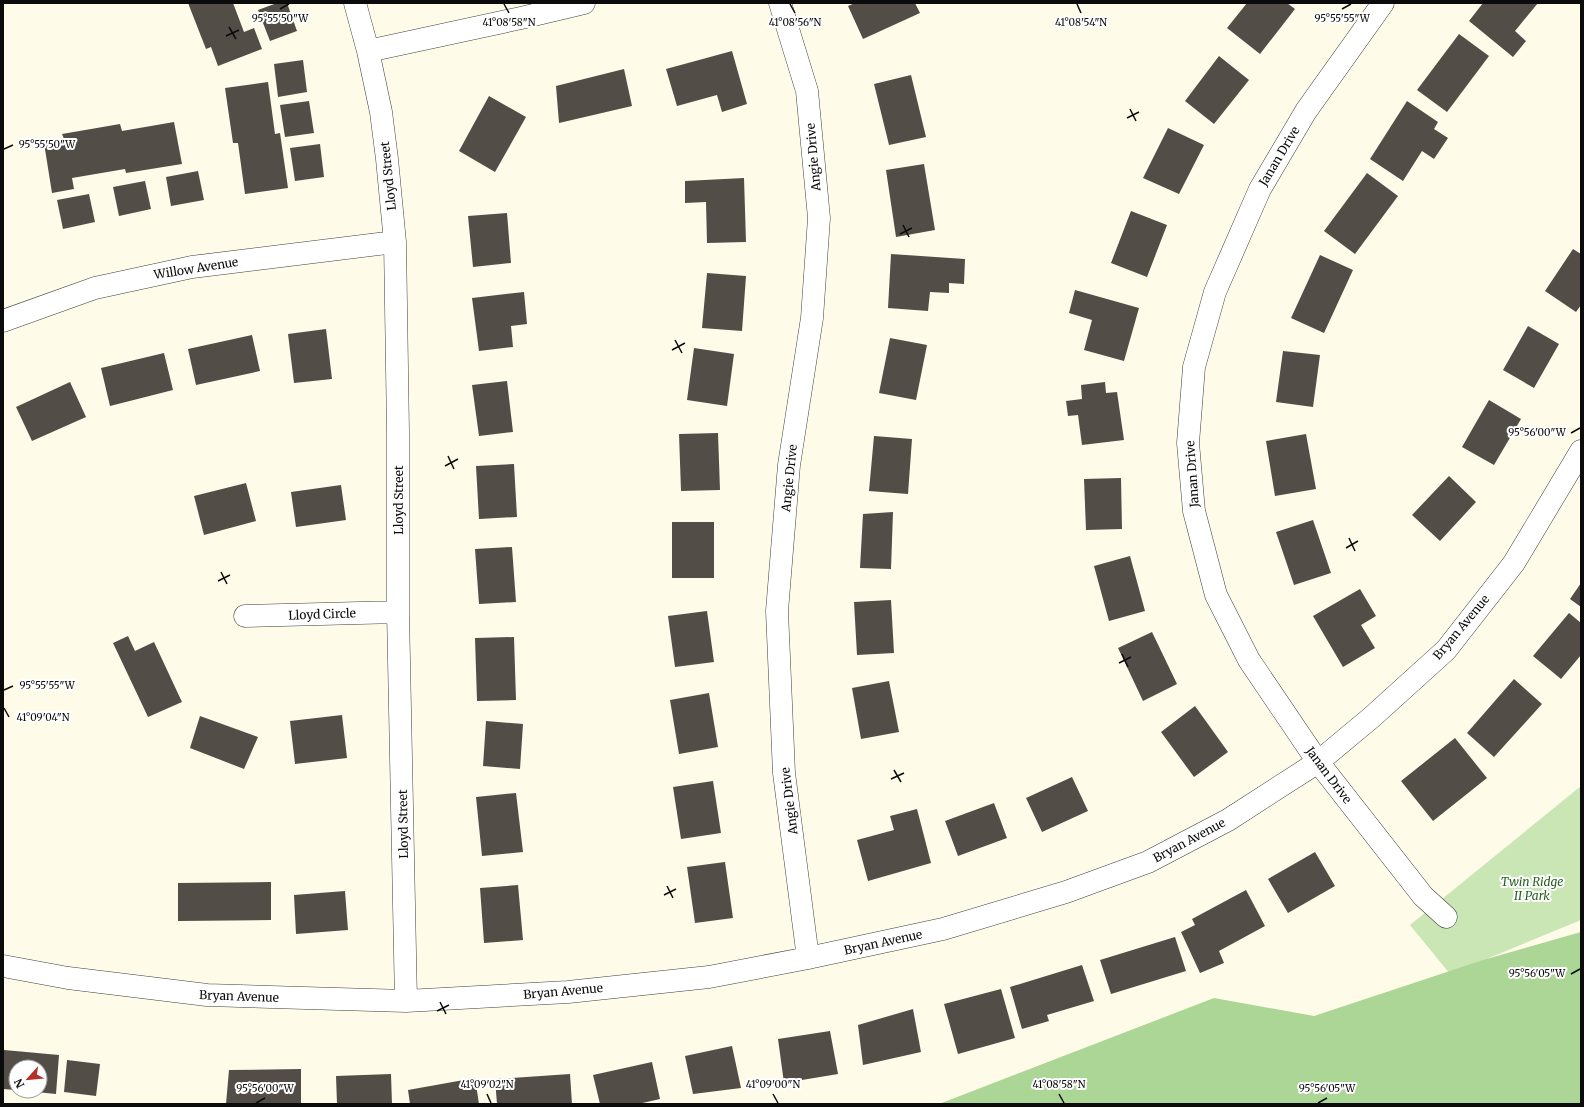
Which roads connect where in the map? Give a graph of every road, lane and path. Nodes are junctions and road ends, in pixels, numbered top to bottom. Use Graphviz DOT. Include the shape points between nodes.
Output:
graph roads {
  1 [pos="355,3"];
  2 [pos="584,3"];
  3 [pos="780,3"];
  4 [pos="1383,3"];
  5 [pos="368,51"];
  6 [pos="395,242"];
  7 [pos="3,321"];
  8 [pos="1581,451"];
  9 [pos="398,612"];
  10 [pos="245,616"];
  11 [pos="1318,762"];
  12 [pos="1446,917"];
  13 [pos="808,958"];
  14 [pos="3,966"];
  15 [pos="406,1001"];
  1 -- 5 [label="street, Lloyd Street"];
  2 -- 5 [label="street"];
  3 -- 13 [label="street, Angie Drive" via="807,91 819,218 812,318 789,465 777,611 784,773"];
  4 -- 11 [label="street, Janan Drive" via="1306,111 1260,189 1215,292 1194,367 1188,444 1194,511 1216,595 1249,660"];
  5 -- 6 [label="street, Lloyd Street" via="381,112"];
  6 -- 7 [label="street, Willow Avenue" via="192,267 95,288"];
  6 -- 9 [label="street, Lloyd Street"];
  8 -- 11 [label="street, Bryan Avenue" via="1514,563 1446,650"];
  9 -- 10 [label="street, Lloyd Circle"];
  9 -- 15 [label="street, Lloyd Street"];
  11 -- 12 [label="street, Janan Drive" via="1423,896"];
  11 -- 13 [label="street, Bryan Avenue" via="1228,820 1148,862 1066,892 943,929"];
  13 -- 15 [label="street, Bryan Avenue" via="709,977 575,991"];
  14 -- 15 [label="street, Bryan Avenue" via="68,978 207,995"];
}
